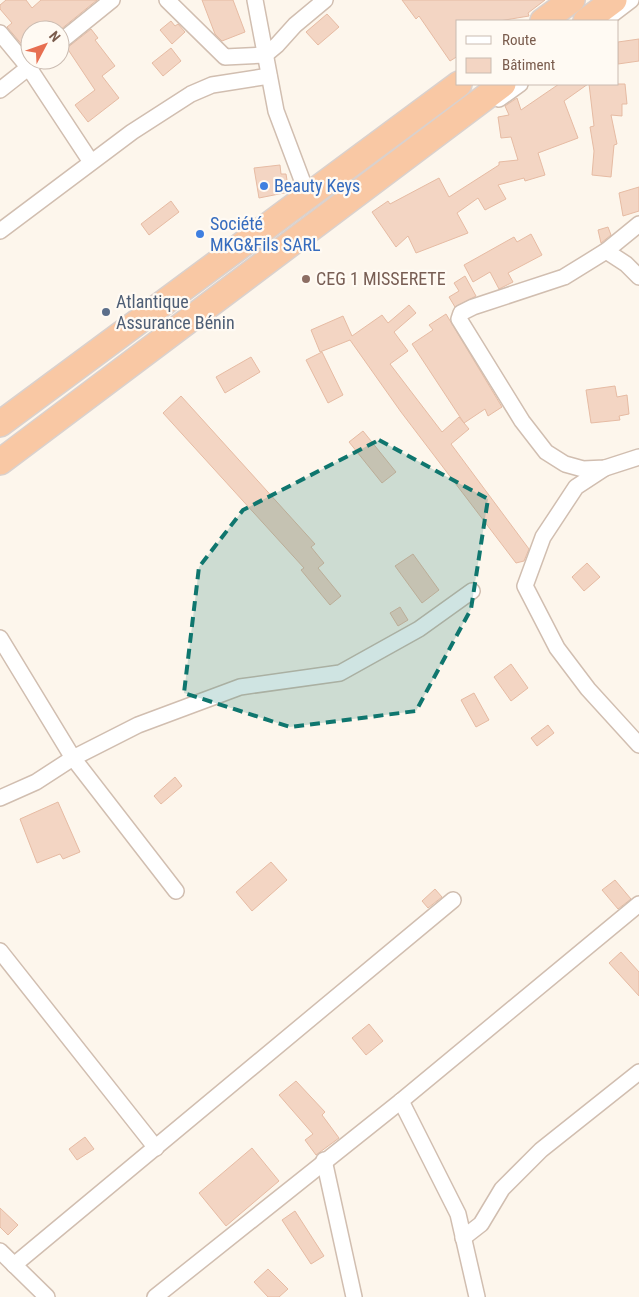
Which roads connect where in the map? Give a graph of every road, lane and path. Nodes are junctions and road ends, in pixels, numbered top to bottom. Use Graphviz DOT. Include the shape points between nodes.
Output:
graph roads {
  1 [pos="112,0"];
  2 [pos="167,0"];
  3 [pos="254,0"];
  4 [pos="325,0"];
  5 [pos="572,0"];
  6 [pos="614,0"];
  7 [pos="631,0"];
  8 [pos="544,20"];
  9 [pos="587,20"];
  10 [pos="604,20"];
  11 [pos="0,34"];
  12 [pos="70,34"];
  13 [pos="20,52"];
  14 [pos="265,55"];
  15 [pos="26,70"];
  16 [pos="37,70"];
  17 [pos="269,76"];
  18 [pos="458,85"];
  19 [pos="502,85"];
  20 [pos="519,85"];
  21 [pos="0,90"];
  22 [pos="91,162"];
  23 [pos="308,196"];
  24 [pos="639,224"];
  25 [pos="0,231"];
  26 [pos="606,251"];
  27 [pos="639,276"];
  28 [pos="0,424"];
  29 [pos="639,457"];
  30 [pos="0,462"];
  31 [pos="605,468"];
  32 [pos="0,474"];
  33 [pos="472,591"];
  34 [pos="0,638"];
  35 [pos="639,745"];
  36 [pos="72,758"];
  37 [pos="0,798"];
  38 [pos="176,890"];
  39 [pos="452,900"];
  40 [pos="639,904"];
  41 [pos="0,951"];
  42 [pos="639,1072"];
  43 [pos="401,1101"];
  44 [pos="156,1148"];
  45 [pos="324,1160"];
  46 [pos="463,1238"];
  47 [pos="0,1251"];
  48 [pos="14,1266"];
  49 [pos="47,1297"];
  50 [pos="155,1297"];
  51 [pos="354,1297"];
  52 [pos="477,1297"];
  1 -- 12 [label="street"];
  2 -- 14 [label="street" via="225,57"];
  3 -- 14 [label="street"];
  4 -- 14 [label="street"];
  5 -- 8 [label="highway"];
  6 -- 9 [label="highway"];
  7 -- 10 [label="street"];
  11 -- 13 [label="street"];
  14 -- 17 [label="street"];
  15 -- 21 [label="street"];
  16 -- 22 [label="street"];
  17 -- 22 [label="street" via="212,85 191,94"];
  17 -- 23 [label="street" via="276,111"];
  18 -- 23 [label="highway"];
  19 -- 30 [label="highway"];
  20 -- 32 [label="street"];
  22 -- 25 [label="street"];
  23 -- 28 [label="highway"];
  24 -- 26 [label="street"];
  26 -- 27 [label="street"];
  26 -- 31 [label="street" via="564,277 473,307 461,313 459,319 522,421 546,452 565,464 583,469"];
  29 -- 31 [label="street"];
  31 -- 35 [label="street" via="576,487 543,537 525,586 557,648 588,689"];
  33 -- 36 [label="street" via="420,629 340,673 240,687 138,725"];
  34 -- 36 [label="street"];
  36 -- 37 [label="street" via="36,782"];
  36 -- 38 [label="street"];
  39 -- 44 [label="street"];
  40 -- 43 [label="street"];
  41 -- 44 [label="street"];
  42 -- 46 [label="street" via="541,1150 502,1189 481,1224"];
  43 -- 45 [label="street"];
  43 -- 46 [label="street" via="458,1214"];
  44 -- 48 [label="street"];
  45 -- 50 [label="street"];
  45 -- 51 [label="street"];
  46 -- 52 [label="street"];
  47 -- 48 [label="street"];
  48 -- 49 [label="street"];
}
